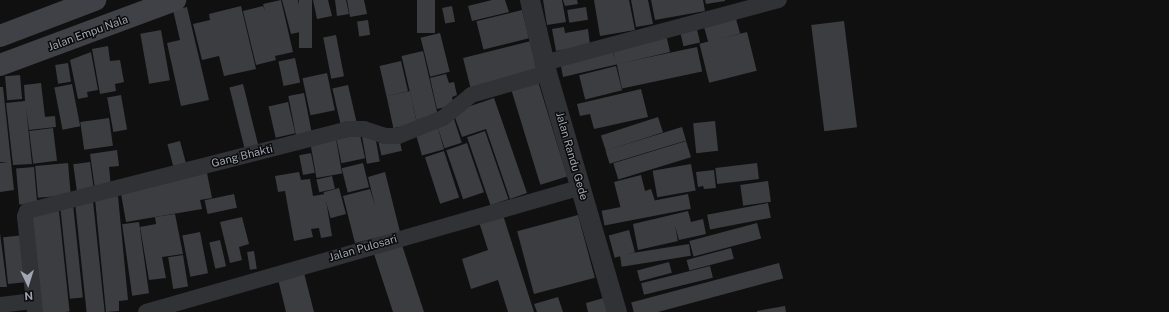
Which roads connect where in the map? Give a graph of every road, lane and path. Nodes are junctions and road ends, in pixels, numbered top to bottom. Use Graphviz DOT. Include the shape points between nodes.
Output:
graph roads {
  1 [pos="95,0"];
  2 [pos="175,0"];
  3 [pos="530,0"];
  4 [pos="779,0"];
  5 [pos="0,36"];
  6 [pos="0,65"];
  7 [pos="546,68"];
  8 [pos="581,186"];
  9 [pos="0,305"];
  10 [pos="34,307"];
  11 [pos="146,312"];
  12 [pos="617,312"];
  1 -- 5 [label="main road"];
  2 -- 6 [label="main road, Jalan Empu Nala"];
  3 -- 7 [label="street, Jalan Randu Gede"];
  4 -- 7 [label="street"];
  7 -- 8 [label="street, Jalan Randu Gede"];
  7 -- 10 [label="street, Gang Bhakti" via="471,95 443,118 398,136 385,136 359,128 348,129 27,211 25,217"];
  8 -- 11 [label="street, Jalan Pulosari"];
  8 -- 12 [label="street, Jalan Randu Gede"];
  9 -- 10 [label="street"];
}
